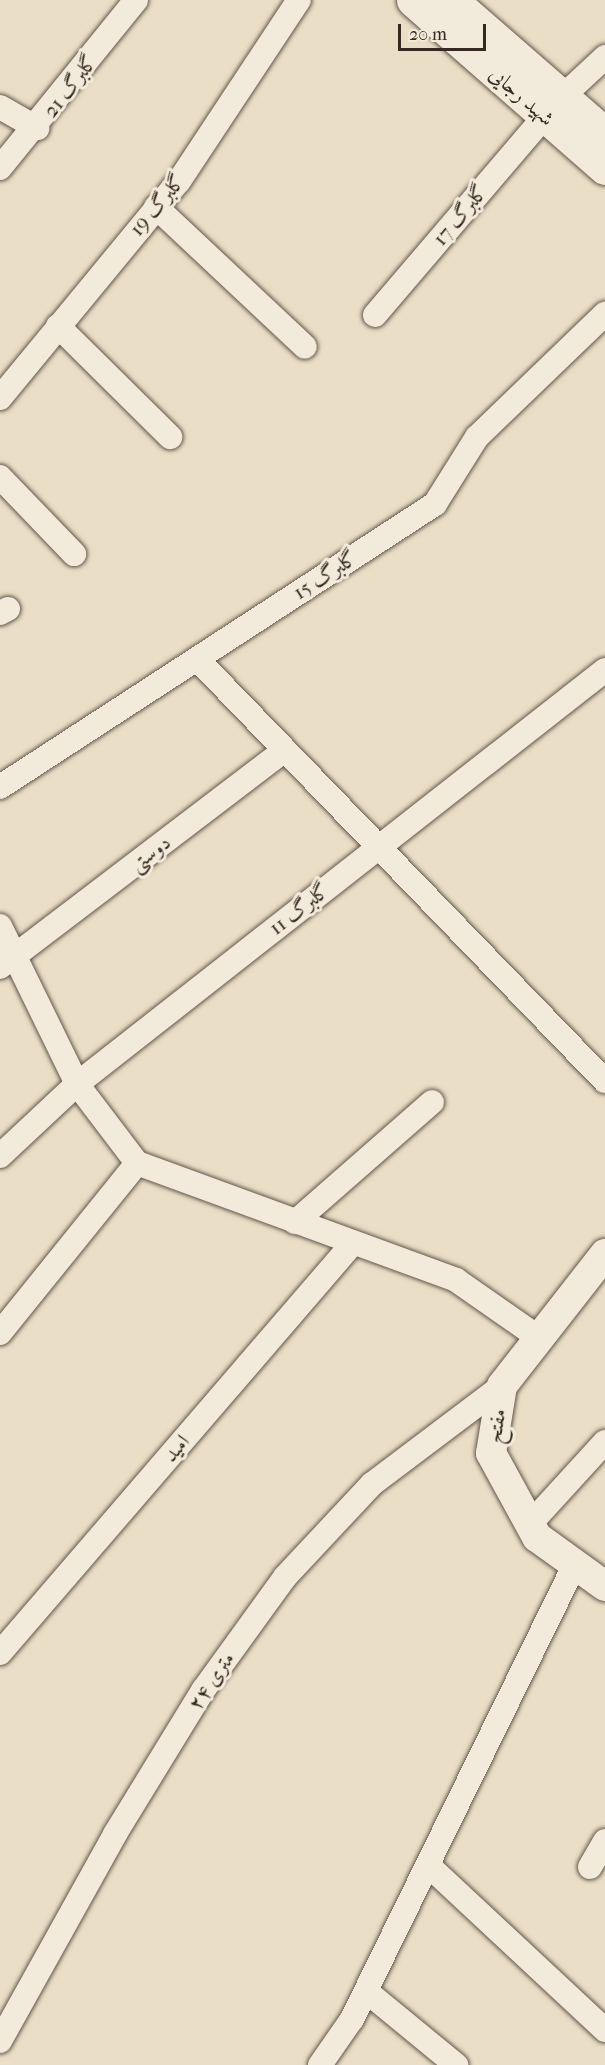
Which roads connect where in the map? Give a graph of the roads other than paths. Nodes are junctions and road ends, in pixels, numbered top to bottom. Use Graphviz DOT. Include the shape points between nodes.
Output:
graph roads {
  1 [pos="136,0"];
  2 [pos="299,0"];
  3 [pos="413,0"];
  4 [pos="451,0"];
  5 [pos="605,57"];
  6 [pos="0,107"];
  7 [pos="553,107"];
  8 [pos="37,128"];
  9 [pos="605,134"];
  10 [pos="0,168"];
  11 [pos="605,168"];
  12 [pos="156,207"];
  13 [pos="605,314"];
  14 [pos="375,315"];
  15 [pos="58,326"];
  16 [pos="305,347"];
  17 [pos="0,398"];
  18 [pos="170,438"];
  19 [pos="0,477"];
  20 [pos="74,554"];
  21 [pos="197,659"];
  22 [pos="605,670"];
  23 [pos="285,750"];
  24 [pos="0,787"];
  25 [pos="378,846"];
  26 [pos="0,926"];
  27 [pos="7,962"];
  28 [pos="605,1081"];
  29 [pos="77,1084"];
  30 [pos="432,1102"];
  31 [pos="0,1156"];
  32 [pos="137,1163"];
  33 [pos="296,1222"];
  34 [pos="352,1243"];
  35 [pos="605,1254"];
  36 [pos="0,1333"];
  37 [pos="539,1338"];
  38 [pos="502,1386"];
  39 [pos="605,1442"];
  40 [pos="530,1524"];
  41 [pos="575,1564"];
  42 [pos="605,1586"];
  43 [pos="0,1653"];
  44 [pos="605,1841"];
  45 [pos="428,1865"];
  46 [pos="590,1867"];
  47 [pos="366,1991"];
  48 [pos="605,2030"];
  49 [pos="0,2041"];
  50 [pos="320,2065"];
  51 [pos="456,2065"];
  1 -- 8 [label="street, گلبرگ 21"];
  2 -- 12 [label="street, گلبرگ 19"];
  3 -- 7 [label="main road, شهید رجایی"];
  4 -- 7 [label="main road, شهید رجایی"];
  5 -- 7 [label="street, گلبرگ 17"];
  6 -- 8 [label="street"];
  7 -- 9 [label="main road, شهید رجایی"];
  7 -- 11 [label="main road, شهید رجایی"];
  7 -- 14 [label="street, گلبرگ 17"];
  8 -- 10 [label="street, گلبرگ 21"];
  12 -- 15 [label="street, گلبرگ 19"];
  12 -- 16 [label="street"];
  13 -- 21 [label="street, گلبرگ 15" via="477,437 435,504"];
  15 -- 17 [label="street, گلبرگ 19"];
  15 -- 18 [label="street"];
  19 -- 20 [label="street"];
  21 -- 23 [label="street"];
  21 -- 24 [label="street, گلبرگ 15"];
  22 -- 25 [label="street, گلبرگ 11"];
  23 -- 25 [label="street"];
  23 -- 27 [label="street, دوستی"];
  25 -- 28 [label="street"];
  25 -- 29 [label="street, گلبرگ 11"];
  26 -- 27 [label="street"];
  27 -- 29 [label="street"];
  29 -- 31 [label="street, گلبرگ 11"];
  29 -- 32 [label="street"];
  30 -- 33 [label="street"];
  32 -- 33 [label="street"];
  32 -- 36 [label="street"];
  33 -- 34 [label="street"];
  34 -- 37 [label="street" via="456,1280"];
  34 -- 43 [label="street, امید"];
  35 -- 37 [label="street, مفتح"];
  37 -- 38 [label="street, مفتح"];
  38 -- 40 [label="street, مفتح" via="491,1453"];
  38 -- 49 [label="street, ۲۴ متری" via="372,1484 285,1577 204,1689 115,1834"];
  39 -- 40 [label="street"];
  40 -- 41 [label="street, مفتح" via="537,1537"];
  41 -- 42 [label="street, مفتح"];
  41 -- 45 [label="street"];
  44 -- 46 [label="street"];
  45 -- 47 [label="street"];
  45 -- 48 [label="street"];
  47 -- 50 [label="street"];
  47 -- 51 [label="street"];
}
